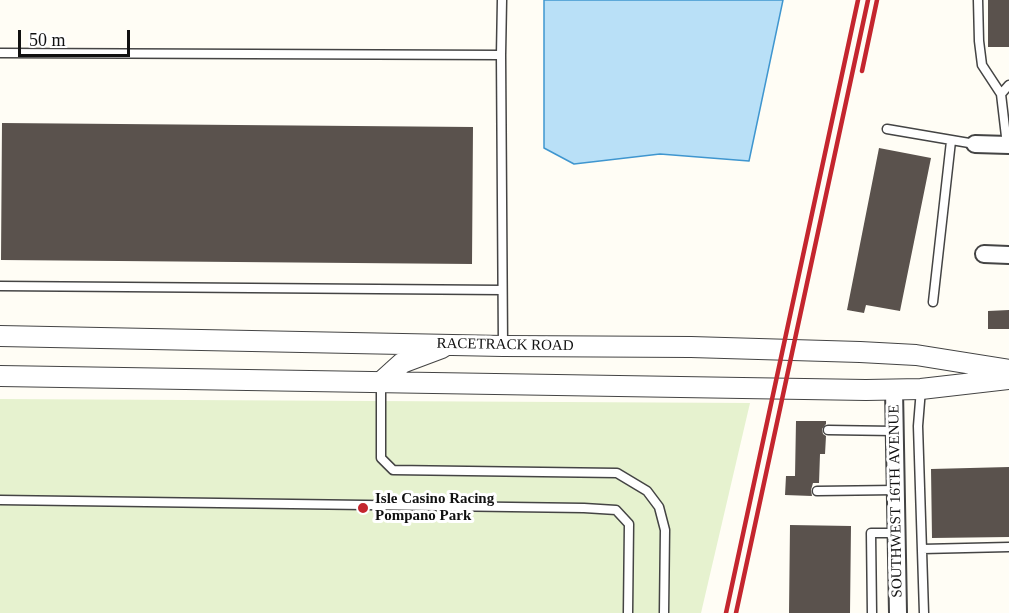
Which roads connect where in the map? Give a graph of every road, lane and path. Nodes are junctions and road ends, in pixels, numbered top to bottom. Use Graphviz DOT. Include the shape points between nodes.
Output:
graph roads {
  1 [pos="502,0"];
  2 [pos="978,0"];
  3 [pos="0,53"];
  4 [pos="501,55"];
  5 [pos="1009,85"];
  6 [pos="1001,94"];
  7 [pos="887,129"];
  8 [pos="951,141"];
  9 [pos="975,144"];
  10 [pos="1008,145"];
  11 [pos="984,254"];
  12 [pos="1009,255"];
  13 [pos="0,286"];
  14 [pos="502,290"];
  15 [pos="933,302"];
  16 [pos="0,336"];
  17 [pos="450,345"];
  18 [pos="503,346"];
  19 [pos="1009,370"];
  20 [pos="0,376"];
  21 [pos="1009,379"];
  22 [pos="381,382"];
  23 [pos="921,389"];
  24 [pos="894,390"];
  25 [pos="828,430"];
  26 [pos="894,431"];
  27 [pos="897,490"];
  28 [pos="817,491"];
  29 [pos="0,500"];
  30 [pos="897,533"];
  31 [pos="1009,547"];
  32 [pos="922,549"];
  33 [pos="628,613"];
  34 [pos="664,613"];
  35 [pos="872,613"];
  36 [pos="898,613"];
  37 [pos="924,613"];
  1 -- 4 [label="lane"];
  2 -- 6 [label="lane" via="982,64"];
  3 -- 4 [label="lane"];
  4 -- 14 [label="lane"];
  5 -- 6 [label="lane"];
  6 -- 10 [label="lane"];
  7 -- 8 [label="lane"];
  8 -- 9 [label="lane"];
  8 -- 15 [label="lane"];
  9 -- 10 [label="street"];
  11 -- 12 [label="street"];
  13 -- 14 [label="lane"];
  14 -- 18 [label="lane"];
  16 -- 17 [label="street, RACETRACK ROAD"];
  17 -- 18 [label="street, RACETRACK ROAD"];
  17 -- 22 [label="street" via="402,363"];
  18 -- 19 [label="street, RACETRACK ROAD" via="878,352"];
  20 -- 22 [label="street"];
  21 -- 23 [label="street"];
  22 -- 24 [label="street"];
  22 -- 34 [label="lane" via="381,458 393,470 617,473 647,491 659,507 665,530"];
  23 -- 24 [label="street"];
  23 -- 32 [label="lane" via="918,426"];
  24 -- 26 [label="street, SOUTHWEST 16TH AVENUE"];
  25 -- 26 [label="lane"];
  26 -- 27 [label="street, SOUTHWEST 16TH AVENUE"];
  27 -- 28 [label="lane"];
  27 -- 30 [label="street, SOUTHWEST 16TH AVENUE"];
  29 -- 33 [label="lane" via="616,510 629,524"];
  30 -- 35 [label="lane" via="871,533"];
  30 -- 36 [label="street, SOUTHWEST 16TH AVENUE"];
  31 -- 32 [label="lane"];
  32 -- 37 [label="lane"];
}
